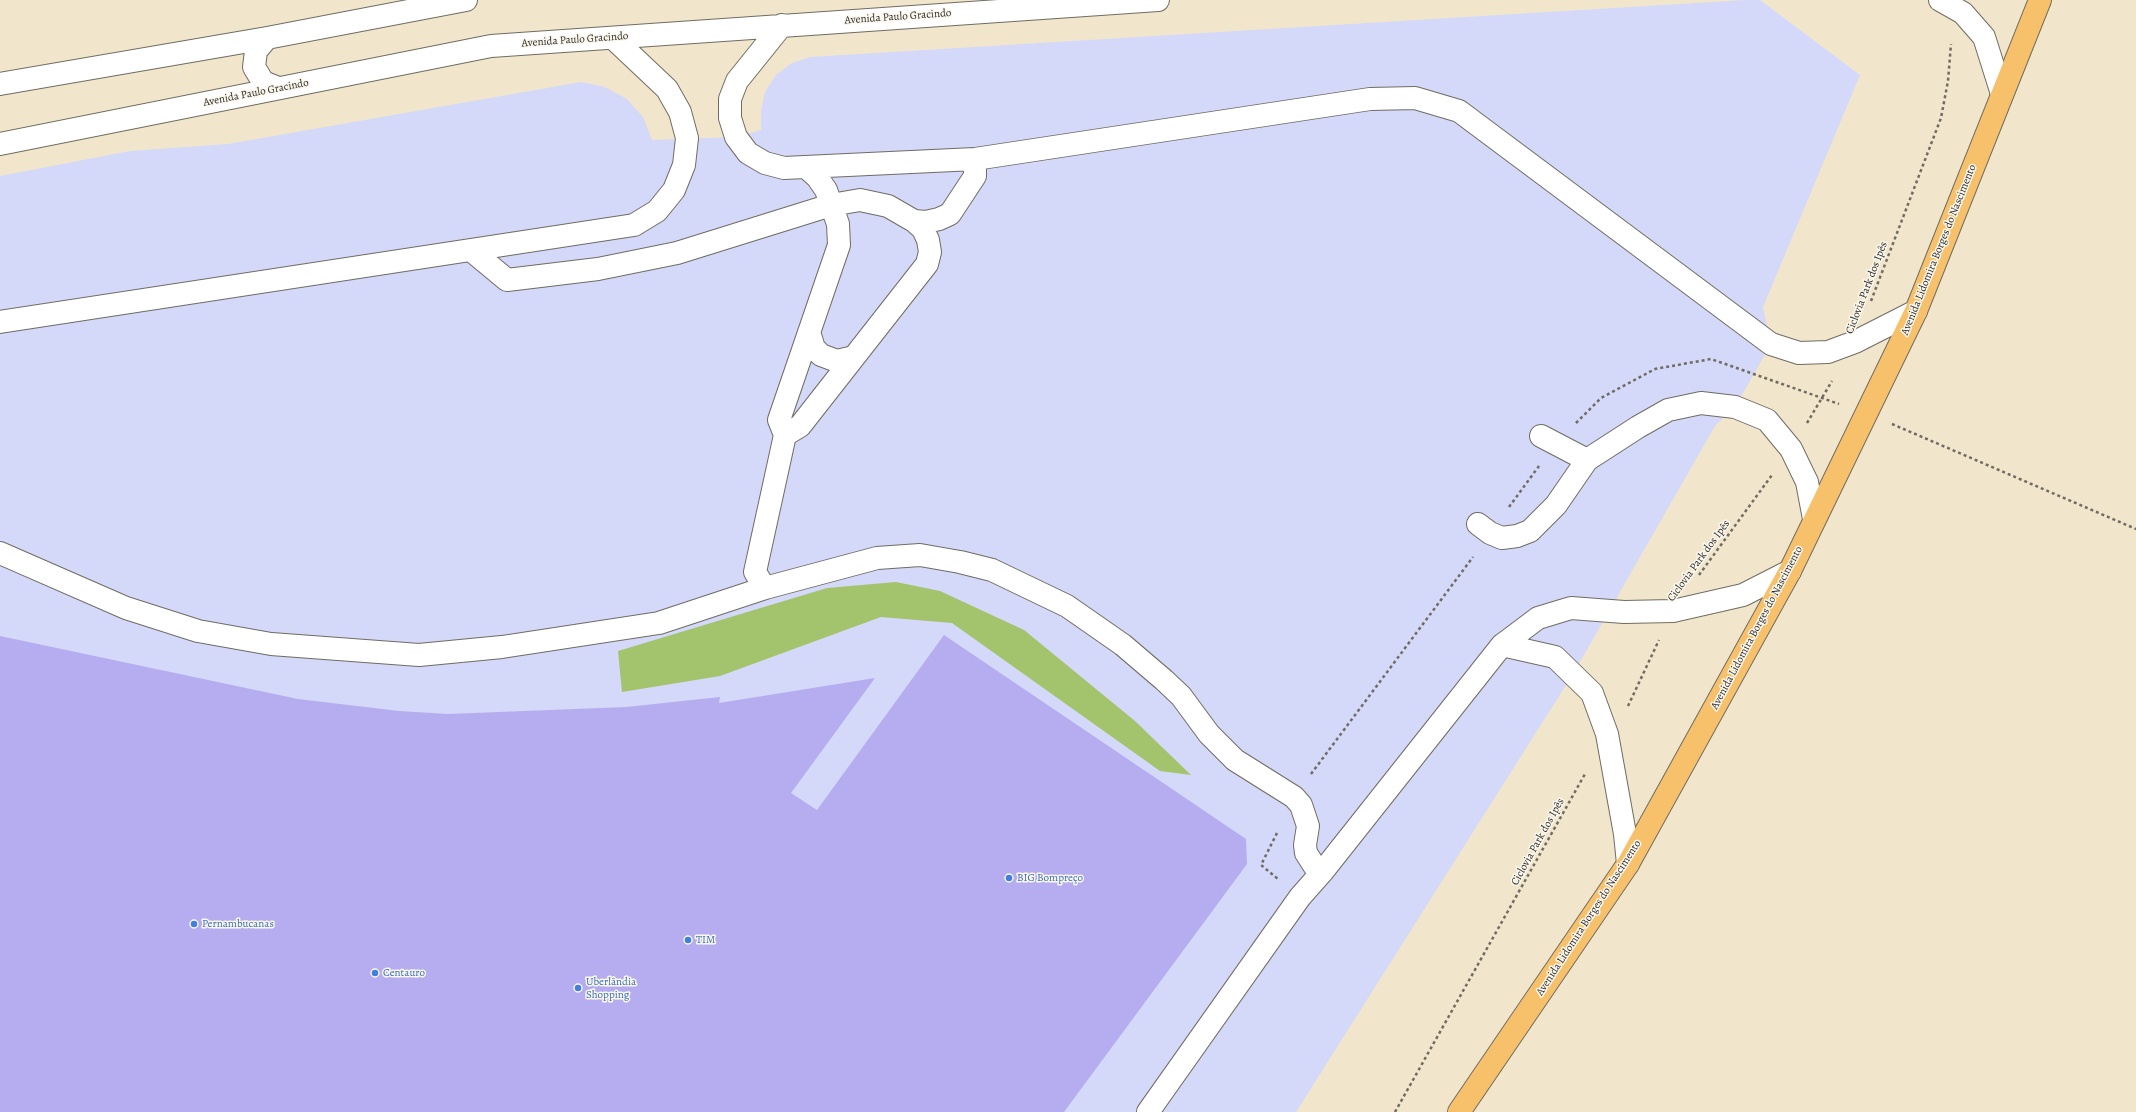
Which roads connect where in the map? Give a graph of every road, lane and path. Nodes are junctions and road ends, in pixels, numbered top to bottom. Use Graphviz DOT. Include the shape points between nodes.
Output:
graph roads {
  1 [pos="466,0"];
  2 [pos="1158,0"];
  3 [pos="2040,0"];
  4 [pos="1126,1"];
  5 [pos="1947,4"];
  6 [pos="782,25"];
  7 [pos="267,38"];
  8 [pos="613,38"];
  9 [pos="0,84"];
  10 [pos="278,88"];
  11 [pos="2002,94"];
  12 [pos="0,144"];
  13 [pos="975,159"];
  14 [pos="806,167"];
  15 [pos="831,205"];
  16 [pos="914,221"];
  17 [pos="472,250"];
  18 [pos="1916,311"];
  19 [pos="0,322"];
  20 [pos="809,332"];
  21 [pos="1855,342"];
  22 [pos="854,357"];
  23 [pos="1833,379"];
  24 [pos="785,436"];
  25 [pos="1549,440"];
  26 [pos="1791,448"];
  27 [pos="1587,460"];
  28 [pos="1814,519"];
  29 [pos="1484,528"];
  30 [pos="0,553"];
  31 [pos="1790,572"];
  32 [pos="765,588"];
  33 [pos="1673,611"];
  34 [pos="1502,645"];
  35 [pos="1607,734"];
  36 [pos="1294,797"];
  37 [pos="1628,864"];
  38 [pos="1323,871"];
  39 [pos="1300,897"];
  40 [pos="1148,1112"];
  41 [pos="1396,1112"];
  42 [pos="1460,1112"];
  1 -- 7 [label="street"];
  2 -- 4 [label="street, Avenida Paulo Gracindo"];
  3 -- 11 [label="main road, Avenida Lidomira Borges do Nascimento"];
  4 -- 6 [label="street, Avenida Paulo Gracindo"];
  5 -- 11 [label="street" via="1963,13 1984,37"];
  5 -- 21 [label="path, Ciclovia Park dos Ipês" via="1948,81 1941,118"];
  6 -- 8 [label="street, Avenida Paulo Gracindo"];
  6 -- 14 [label="street" via="737,81 730,99 730,118 736,137 748,153 765,163 784,168"];
  7 -- 9 [label="street"];
  7 -- 10 [label="street" via="256,51 254,67 263,82"];
  8 -- 10 [label="street, Avenida Paulo Gracindo" via="491,46"];
  8 -- 17 [label="street" via="667,89 680,112 686,138 684,165 674,190 657,211 634,226"];
  10 -- 12 [label="street, Avenida Paulo Gracindo"];
  11 -- 18 [label="main road, Avenida Lidomira Borges do Nascimento"];
  13 -- 14 [label="street"];
  13 -- 16 [label="street" via="975,176 950,214 939,220"];
  13 -- 21 [label="street" via="1370,99 1415,98 1459,111 1771,344 1799,353 1828,352"];
  14 -- 15 [label="street" via="818,177"];
  15 -- 16 [label="street" via="860,200 881,204"];
  15 -- 17 [label="street" via="677,253 554,276 507,280"];
  15 -- 20 [label="street" via="838,224 839,245"];
  16 -- 22 [label="street" via="923,229 928,240 930,252 927,264"];
  17 -- 19 [label="street"];
  18 -- 21 [label="street"];
  18 -- 28 [label="main road, Avenida Lidomira Borges do Nascimento"];
  20 -- 22 [label="street" via="814,348 821,355 837,362"];
  20 -- 24 [label="street" via="779,420"];
  22 -- 24 [label="street" via="800,426"];
  23 -- 26 [label="path, Ciclovia Park dos Ipês"];
  24 -- 32 [label="street" via="755,572"];
  25 -- 27 [label="street"];
  25 -- 29 [label="path"];
  26 -- 27 [label="street" via="1767,420 1735,407 1701,403 1668,410"];
  26 -- 28 [label="street" via="1807,482"];
  26 -- 33 [label="path, Ciclovia Park dos Ipês"];
  27 -- 29 [label="street" via="1556,505 1530,531 1502,538"];
  28 -- 31 [label="main road, Avenida Lidomira Borges do Nascimento"];
  29 -- 36 [label="path"];
  30 -- 32 [label="street" via="126,608 198,631 271,644 419,655 502,646 659,623"];
  31 -- 33 [label="street" via="1744,595"];
  31 -- 37 [label="main road, Avenida Lidomira Borges do Nascimento"];
  32 -- 36 [label="street" via="877,558 920,555 992,570 1067,606 1123,645 1181,696 1209,734 1235,760"];
  33 -- 34 [label="street" via="1624,612 1571,608 1538,618"];
  33 -- 35 [label="path, Ciclovia Park dos Ipês" via="1630,704"];
  34 -- 35 [label="street" via="1554,657 1592,693"];
  34 -- 38 [label="street"];
  35 -- 37 [label="street"];
  35 -- 41 [label="path, Ciclovia Park dos Ipês"];
  36 -- 38 [label="street" via="1306,815 1306,853 1315,867"];
  36 -- 39 [label="path" via="1261,865"];
  37 -- 42 [label="main road, Avenida Lidomira Borges do Nascimento"];
  38 -- 39 [label="street"];
  39 -- 40 [label="street"];
}
